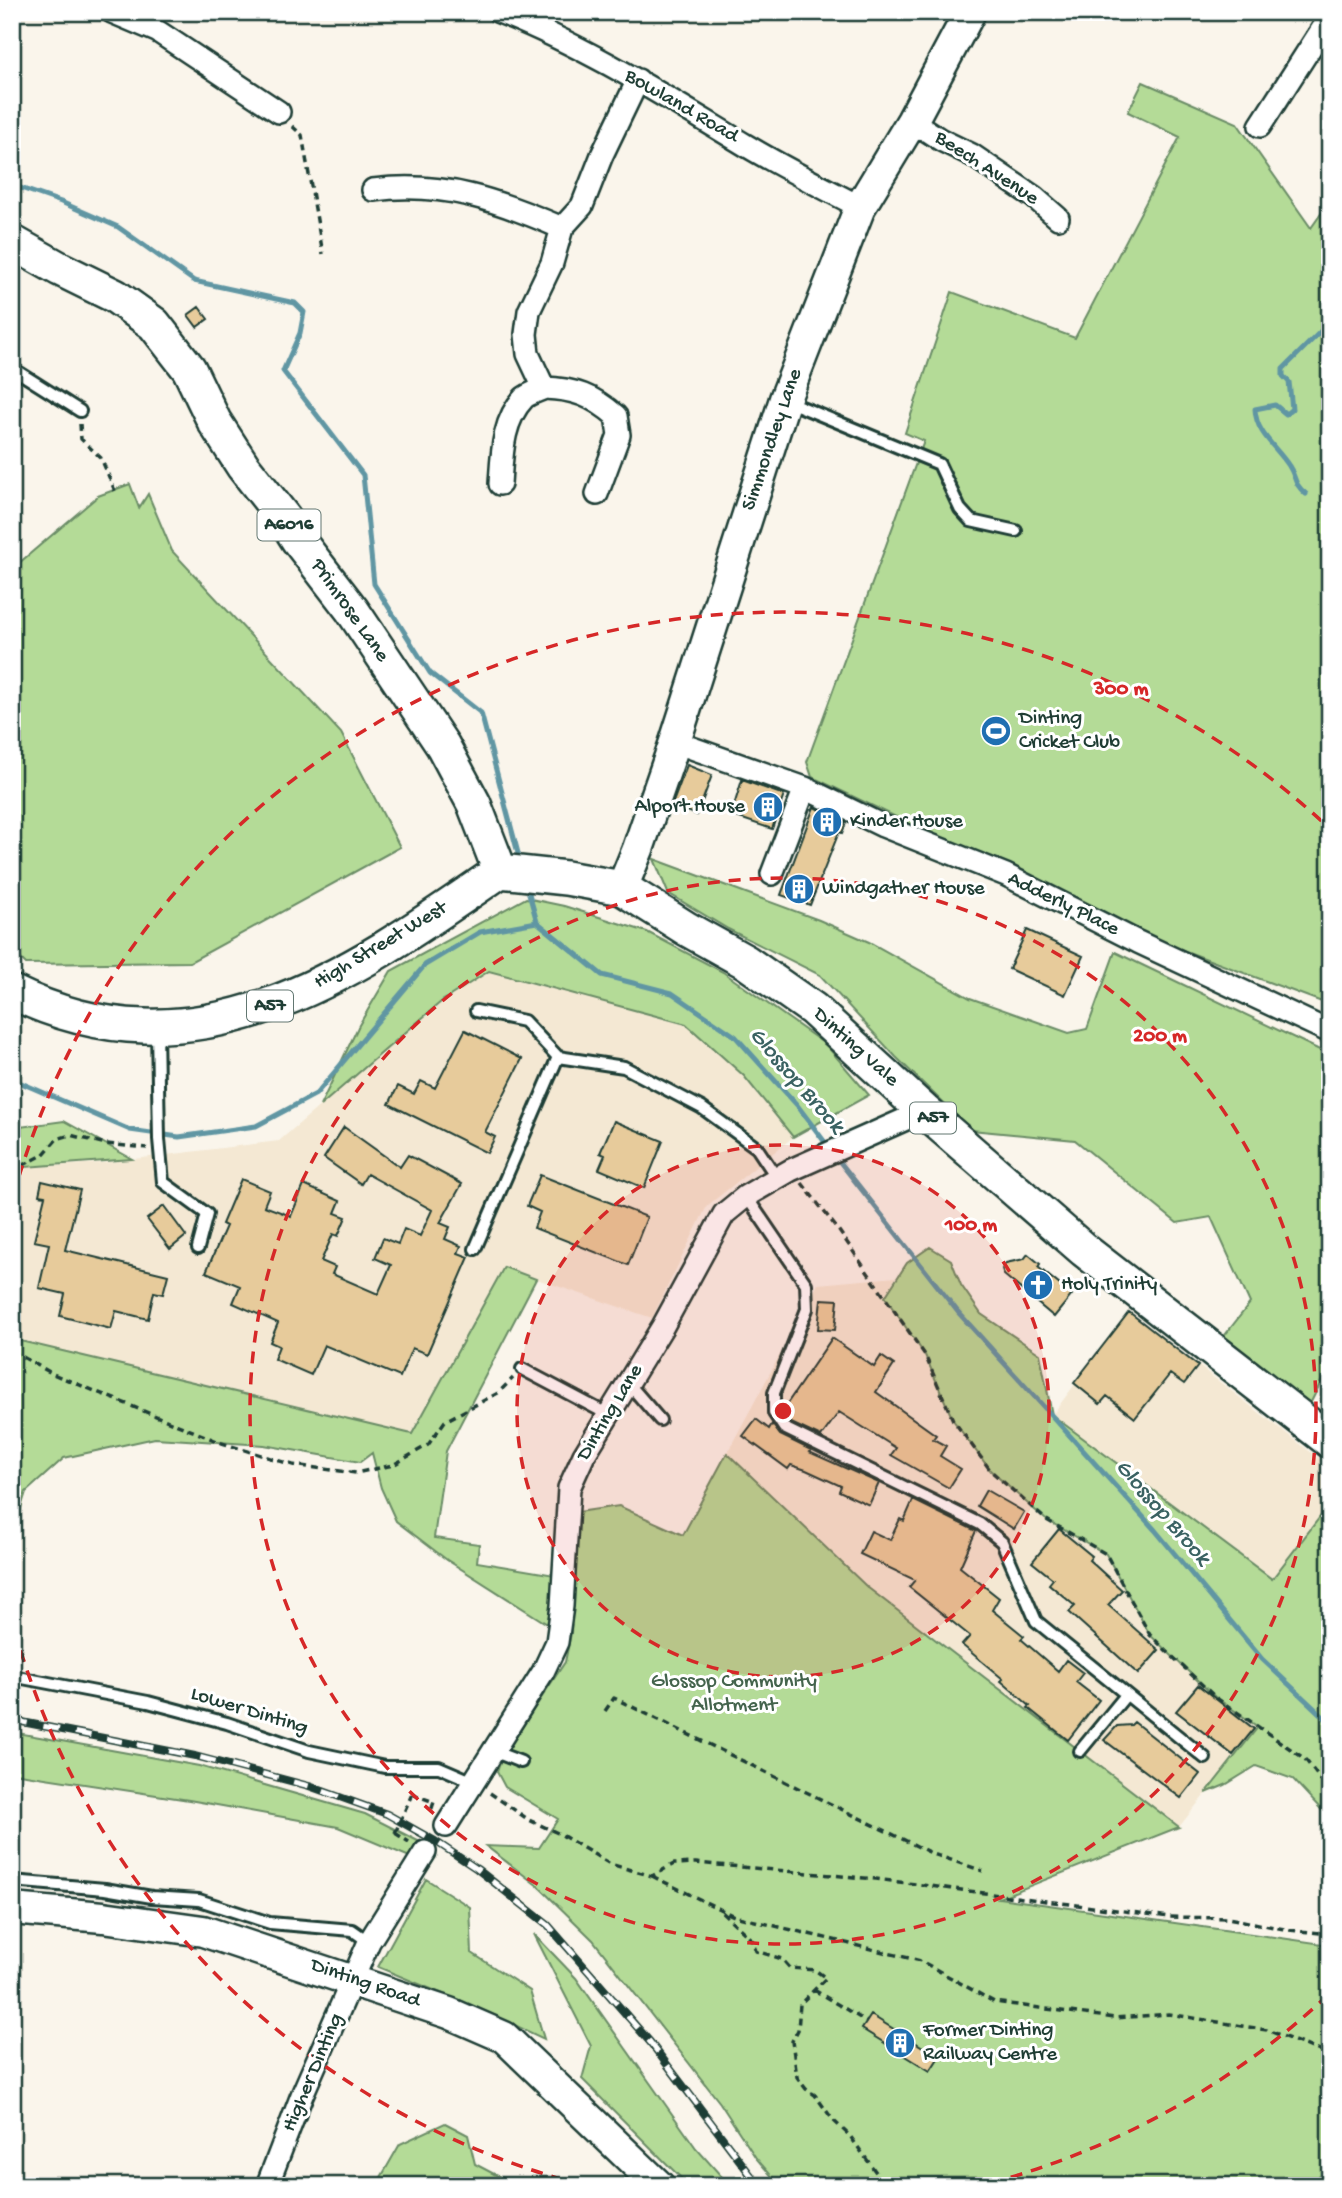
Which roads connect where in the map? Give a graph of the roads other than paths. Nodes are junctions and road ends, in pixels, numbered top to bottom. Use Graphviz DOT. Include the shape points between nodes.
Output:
graph roads {
  1 [pos="112,12"];
  2 [pos="499,12"];
  3 [pos="970,12"];
  4 [pos="1330,17"];
  5 [pos="638,80"];
  6 [pos="279,112"];
  7 [pos="912,121"];
  8 [pos="1260,126"];
  9 [pos="373,190"];
  10 [pos="860,207"];
  11 [pos="1059,218"];
  12 [pos="562,228"];
  13 [pos="12,242"];
  14 [pos="12,368"];
  15 [pos="544,388"];
  16 [pos="785,400"];
  17 [pos="80,411"];
  18 [pos="500,484"];
  19 [pos="597,494"];
  20 [pos="1016,531"];
  21 [pos="675,742"];
  22 [pos="805,788"];
  23 [pos="500,871"];
  24 [pos="772,874"];
  25 [pos="622,888"];
  26 [pos="12,992"];
  27 [pos="476,1011"];
  28 [pos="157,1028"];
  29 [pos="1330,1032"];
  30 [pos="558,1057"];
  31 [pos="924,1111"];
  32 [pos="791,1170"];
  33 [pos="747,1196"];
  34 [pos="198,1248"];
  35 [pos="475,1250"];
  36 [pos="522,1369"];
  37 [pos="628,1383"];
  38 [pos="609,1415"];
  39 [pos="660,1420"];
  40 [pos="1330,1441"];
  41 [pos="12,1676"];
  42 [pos="1126,1695"];
  43 [pos="493,1751"];
  44 [pos="1080,1751"];
  45 [pos="1205,1758"];
  46 [pos="521,1762"];
  47 [pos="474,1782"];
  48 [pos="439,1819"];
  49 [pos="419,1848"];
  50 [pos="13,1903"];
  51 [pos="369,1942"];
  52 [pos="353,1979"];
  53 [pos="267,2186"];
  54 [pos="659,2186"];
  1 -- 6 [label="street" via="157,31"];
  2 -- 5 [label="street, Bowland Road"];
  3 -- 7 [label="street, Simmondley Lane"];
  4 -- 8 [label="street"];
  5 -- 10 [label="street, Bowland Road"];
  5 -- 12 [label="street" via="582,206"];
  7 -- 10 [label="street, Simmondley Lane"];
  7 -- 11 [label="street, Beech Avenue" via="972,155"];
  9 -- 12 [label="street" via="402,186 461,193 493,200"];
  10 -- 16 [label="street, Simmondley Lane"];
  12 -- 15 [label="street" via="552,263 529,311 526,334 528,354"];
  13 -- 23 [label="main road, Primrose Lane / A6016" via="115,296 154,324 189,369 243,466 352,610 443,746 474,804"];
  14 -- 17 [label="lane"];
  15 -- 18 [label="street" via="525,397 513,416 502,442"];
  15 -- 19 [label="street" via="599,401 617,416 619,435"];
  16 -- 20 [label="lane" via="939,464 971,522"];
  16 -- 21 [label="street, Simmondley Lane"];
  21 -- 22 [label="street, Adderly Place"];
  21 -- 25 [label="street, Simmondley Lane"];
  22 -- 24 [label="street"];
  22 -- 29 [label="street, Adderly Place" via="883,826 1006,876"];
  23 -- 25 [label="main road, Dinting Vale / A57"];
  23 -- 28 [label="main road, High Street West / A57" via="389,944 307,990 228,1018"];
  25 -- 31 [label="main road, Dinting Vale / A57" via="746,962 813,1009"];
  26 -- 28 [label="main road, High Street West / A57" via="80,1019"];
  27 -- 30 [label="lane" via="524,1021"];
  28 -- 34 [label="lane" via="163,1182 207,1214"];
  30 -- 32 [label="lane" via="624,1068 702,1108"];
  30 -- 35 [label="lane"];
  31 -- 32 [label="street, Dinting Lane"];
  31 -- 40 [label="main road, Dinting Vale / A57" via="1093,1257"];
  32 -- 33 [label="street, Dinting Lane"];
  33 -- 37 [label="street, Dinting Lane" via="724,1214"];
  33 -- 42 [label="lane" via="806,1284 807,1309 774,1393 774,1413 784,1428 980,1524 1002,1542 1036,1621"];
  36 -- 38 [label="lane"];
  37 -- 38 [label="street, Dinting Lane"];
  37 -- 39 [label="lane"];
  38 -- 43 [label="street, Dinting Lane" via="569,1488 557,1642"];
  41 -- 47 [label="lane, Lower Dinting" via="148,1702 309,1751 386,1767 439,1767"];
  42 -- 44 [label="lane"];
  42 -- 45 [label="lane"];
  43 -- 46 [label="lane"];
  43 -- 47 [label="street, Dinting Lane"];
  47 -- 48 [label="street, Dinting Lane"];
  49 -- 51 [label="street, Higher Dinting"];
  50 -- 51 [label="lane" via="105,1889 199,1900 270,1923 352,1930"];
  50 -- 52 [label="street, Dinting Road" via="203,1931"];
  51 -- 52 [label="street, Higher Dinting"];
  52 -- 53 [label="street, Higher Dinting"];
  52 -- 54 [label="street, Dinting Road" via="504,2037"];
}
